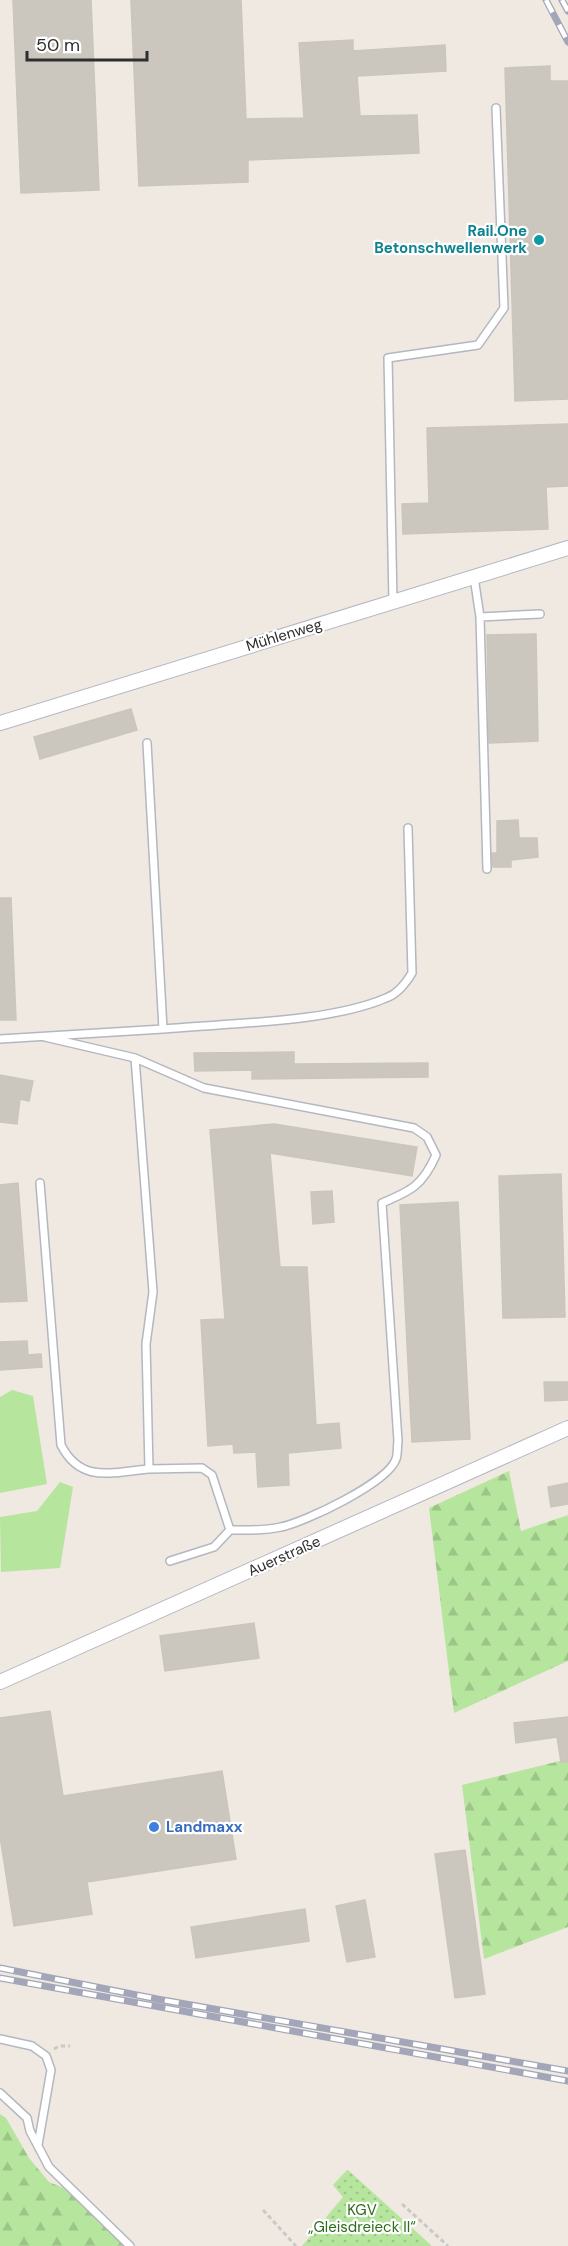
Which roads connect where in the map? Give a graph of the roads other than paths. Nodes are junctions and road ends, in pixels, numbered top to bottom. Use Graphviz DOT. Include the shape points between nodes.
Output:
graph roads {
  1 [pos="496,108"];
  2 [pos="568,548"];
  3 [pos="474,577"];
  4 [pos="393,601"];
  5 [pos="540,614"];
  6 [pos="480,617"];
  7 [pos="0,723"];
  8 [pos="147,744"];
  9 [pos="408,828"];
  10 [pos="487,868"];
  11 [pos="163,1029"];
  12 [pos="45,1037"];
  13 [pos="0,1039"];
  14 [pos="135,1058"];
  15 [pos="40,1184"];
  16 [pos="568,1428"];
  17 [pos="149,1469"];
  18 [pos="230,1530"];
  19 [pos="170,1561"];
  20 [pos="0,1682"];
  21 [pos="0,2039"];
  22 [pos="0,2093"];
  23 [pos="38,2145"];
  24 [pos="130,2246"];
  1 -- 4 [label="lane" via="504,308 478,345 388,357"];
  2 -- 3 [label="street, Mühlenweg"];
  3 -- 4 [label="street, Mühlenweg"];
  3 -- 6 [label="lane"];
  4 -- 7 [label="street, Mühlenweg"];
  5 -- 6 [label="lane"];
  6 -- 10 [label="lane"];
  8 -- 11 [label="lane"];
  9 -- 11 [label="lane" via="412,973 404,986 388,998 356,1008"];
  11 -- 12 [label="lane"];
  12 -- 13 [label="lane"];
  12 -- 14 [label="lane"];
  14 -- 17 [label="lane" via="153,1292 147,1344"];
  14 -- 18 [label="lane" via="204,1088 414,1128 427,1137 436,1155 427,1174 412,1190 382,1203 398,1441 396,1460 346,1501 325,1510 284,1527"];
  15 -- 17 [label="lane" via="61,1445 69,1461 97,1474"];
  16 -- 20 [label="street, Auerstraße"];
  17 -- 18 [label="lane" via="202,1468 212,1475"];
  18 -- 19 [label="lane" via="214,1547"];
  21 -- 23 [label="lane" via="32,2046 46,2056 51,2070"];
  22 -- 23 [label="lane" via="27,2118"];
  23 -- 24 [label="lane" via="49,2167"];
}
